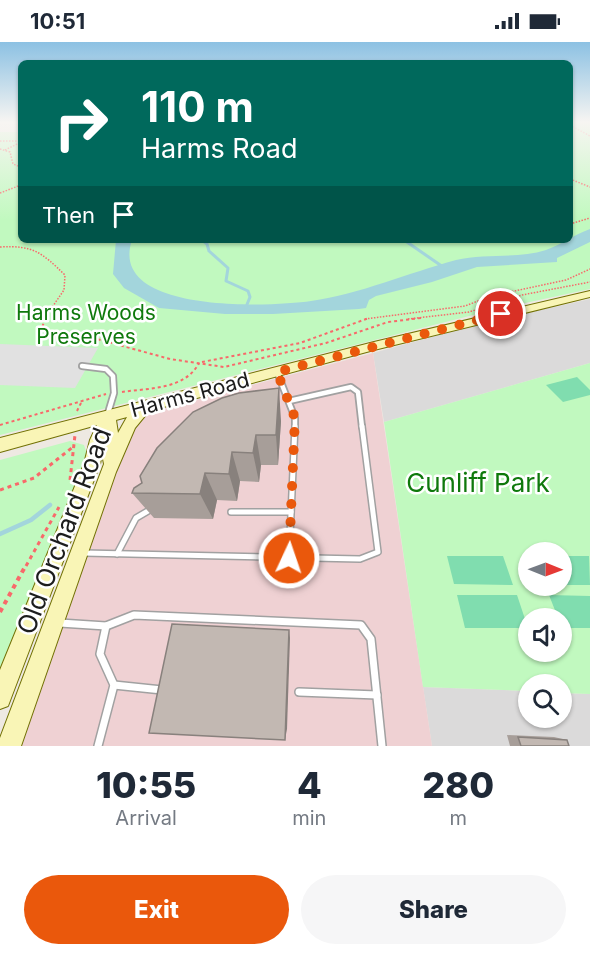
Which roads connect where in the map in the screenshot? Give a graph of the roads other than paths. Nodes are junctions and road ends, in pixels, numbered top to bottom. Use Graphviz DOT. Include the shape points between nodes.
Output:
graph roads {
  1 [pos="590,294"];
  2 [pos="82,366"];
  3 [pos="277,372"];
  4 [pos="289,401"];
  5 [pos="146,407"];
  6 [pos="108,417"];
  7 [pos="0,445"];
  8 [pos="108,472"];
  9 [pos="158,507"];
  10 [pos="231,512"];
  11 [pos="291,512"];
  12 [pos="79,553"];
  13 [pos="117,555"];
  14 [pos="289,558"];
  15 [pos="54,623"];
  16 [pos="106,626"];
  17 [pos="114,685"];
  18 [pos="169,691"];
  19 [pos="299,692"];
  20 [pos="376,695"];
  21 [pos="0,698"];
  22 [pos="9,746"];
  23 [pos="98,746"];
  24 [pos="382,746"];
  1 -- 3 [label="main road, Harms Road"];
  2 -- 6 [label="lane" via="106,369 113,376 114,393"];
  3 -- 4 [label="lane"];
  3 -- 5 [label="main road, Harms Road"];
  4 -- 11 [label="lane" via="295,418"];
  4 -- 14 [label="lane" via="351,387 358,392 378,552 360,559"];
  5 -- 6 [label="main road, Harms Road"];
  5 -- 8 [label="main road, Old Orchard Road" via="129,424"];
  6 -- 7 [label="main road, Harms Road"];
  6 -- 8 [label="main road, Old Orchard Road"];
  6 -- 21 [label="main road, Old Orchard Road"];
  8 -- 12 [label="main road, Old Orchard Road"];
  9 -- 13 [label="lane" via="136,518"];
  10 -- 11 [label="lane"];
  11 -- 14 [label="lane"];
  12 -- 13 [label="lane"];
  12 -- 15 [label="main road, Old Orchard Road"];
  13 -- 14 [label="lane"];
  15 -- 16 [label="lane"];
  15 -- 22 [label="main road, Old Orchard Road"];
  16 -- 17 [label="lane" via="100,654"];
  16 -- 20 [label="lane" via="134,615 360,625 370,639"];
  17 -- 18 [label="lane"];
  17 -- 23 [label="lane"];
  19 -- 20 [label="lane"];
  20 -- 24 [label="lane"];
}
